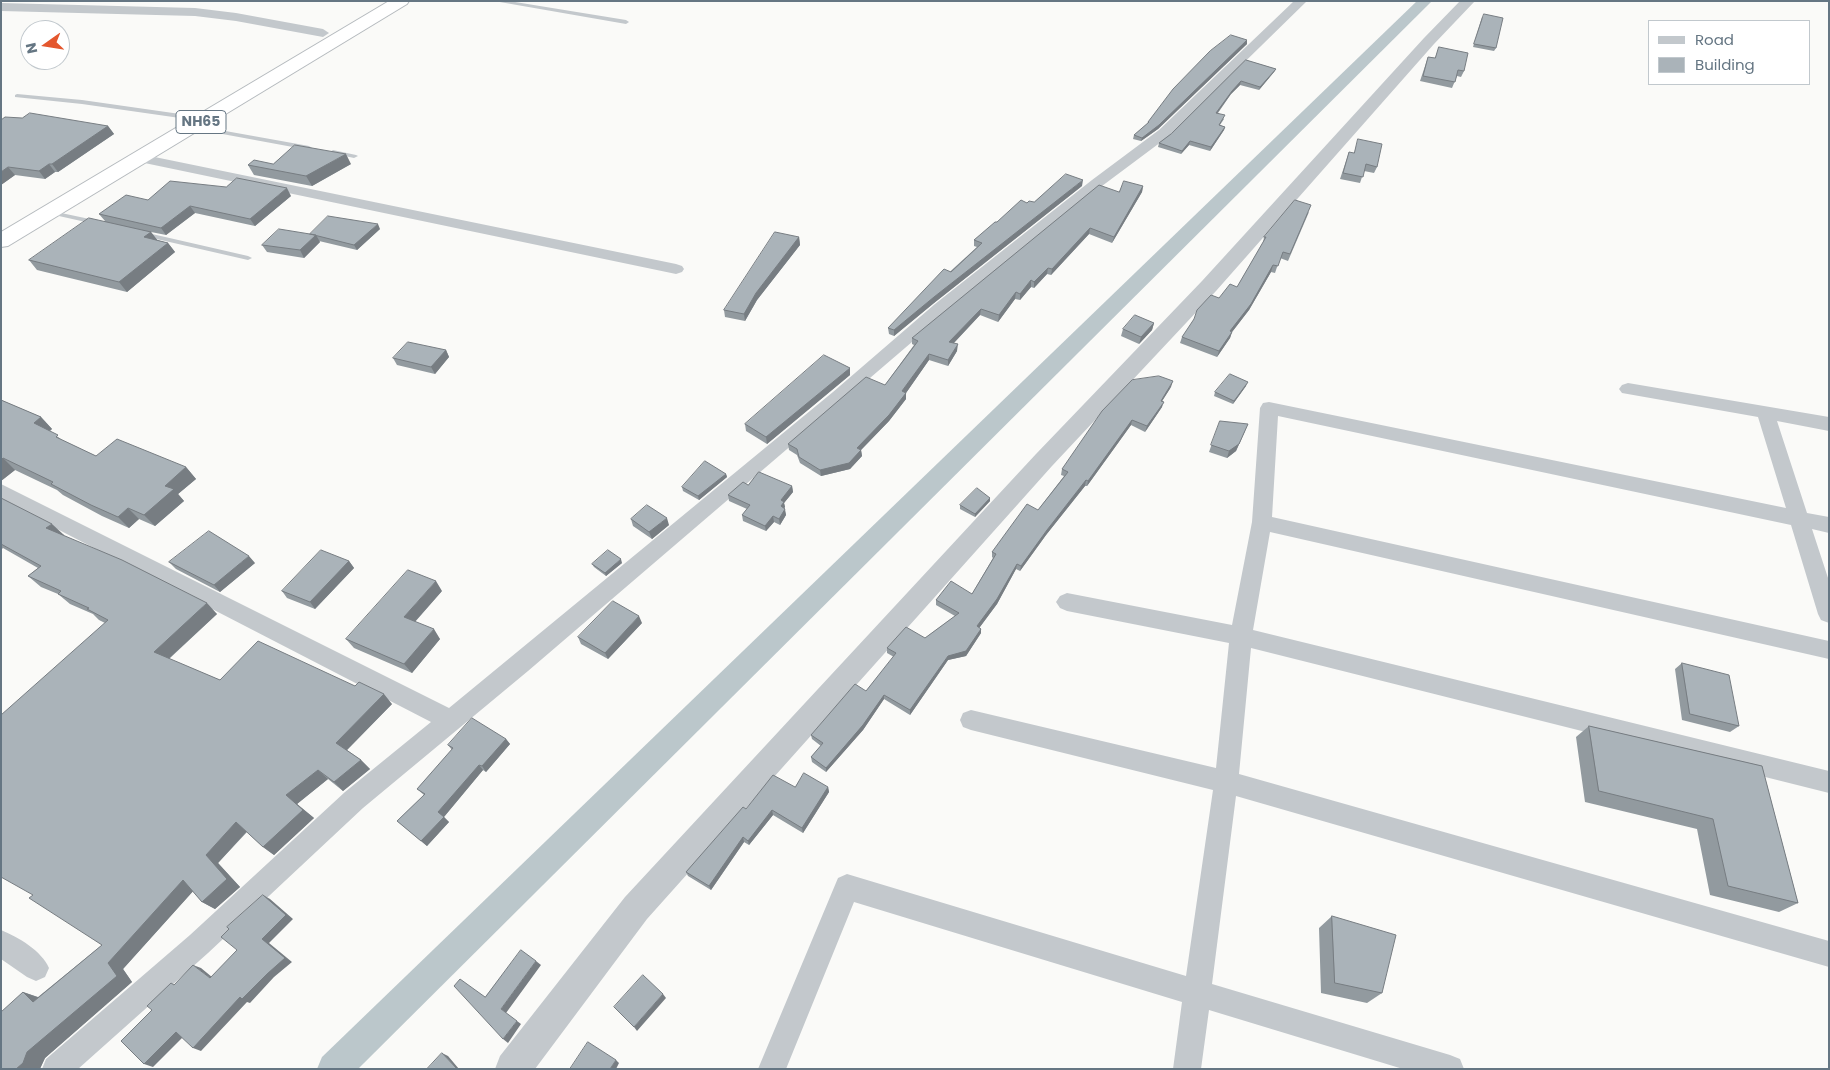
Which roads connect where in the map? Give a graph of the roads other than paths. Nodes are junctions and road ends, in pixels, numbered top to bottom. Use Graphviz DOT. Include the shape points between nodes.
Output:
graph roads {
  1 [pos="375,1"];
  2 [pos="401,1"];
  3 [pos="497,1"];
  4 [pos="1301,1"];
  5 [pos="1468,1"];
  6 [pos="1,7"];
  7 [pos="626,22"];
  8 [pos="323,33"];
  9 [pos="17,96"];
  10 [pos="186,121"];
  11 [pos="316,149"];
  12 [pos="325,151"];
  13 [pos="354,156"];
  14 [pos="140,158"];
  15 [pos="50,212"];
  16 [pos="1,220"];
  17 [pos="107,225"];
  18 [pos="135,232"];
  19 [pos="1,241"];
  20 [pos="248,258"];
  21 [pos="676,269"];
  22 [pos="1628,389"];
  23 [pos="1765,412"];
  24 [pos="1829,424"];
  25 [pos="1,491"];
  26 [pos="1798,519"];
  27 [pos="1262,522"];
  28 [pos="1829,524"];
  29 [pos="1067,602"];
  30 [pos="1829,614"];
  31 [pos="1241,636"];
  32 [pos="1829,650"];
  33 [pos="971,720"];
  34 [pos="451,721"];
  35 [pos="1226,782"];
  36 [pos="1829,782"];
  37 [pos="1,944"];
  38 [pos="1829,954"];
  39 [pos="36,968"];
  40 [pos="1197,992"];
  41 [pos="56,1069"];
  42 [pos="513,1069"];
  43 [pos="772,1069"];
  44 [pos="1186,1069"];
  45 [pos="1450,1069"];
  1 -- 8 [label="highway, NH65"];
  2 -- 10 [label="highway, NH65"];
  3 -- 7 [label="lane"];
  4 -- 34 [label="street" via="1164,133 940,308"];
  5 -- 42 [label="street" via="636,908"];
  6 -- 8 [label="street" via="195,12"];
  8 -- 10 [label="highway, NH65"];
  9 -- 10 [label="lane" via="82,102"];
  10 -- 11 [label="lane"];
  10 -- 14 [label="highway, NH65"];
  10 -- 16 [label="highway, NH65"];
  12 -- 13 [label="lane"];
  14 -- 15 [label="highway, NH65"];
  14 -- 21 [label="street"];
  15 -- 17 [label="lane"];
  15 -- 19 [label="highway, NH65"];
  18 -- 20 [label="lane"];
  22 -- 23 [label="street"];
  23 -- 24 [label="street"];
  23 -- 26 [label="street"];
  25 -- 34 [label="street"];
  26 -- 27 [label="street" via="1269,408"];
  26 -- 28 [label="street"];
  26 -- 30 [label="street"];
  27 -- 31 [label="street"];
  27 -- 32 [label="street"];
  29 -- 31 [label="street"];
  31 -- 35 [label="street"];
  31 -- 36 [label="street"];
  33 -- 35 [label="street"];
  34 -- 41 [label="street" via="354,800 199,944"];
  35 -- 38 [label="street"];
  35 -- 40 [label="street"];
  37 -- 39 [label="street"];
  40 -- 43 [label="street" via="848,886"];
  40 -- 44 [label="street"];
  40 -- 45 [label="street"];
}
